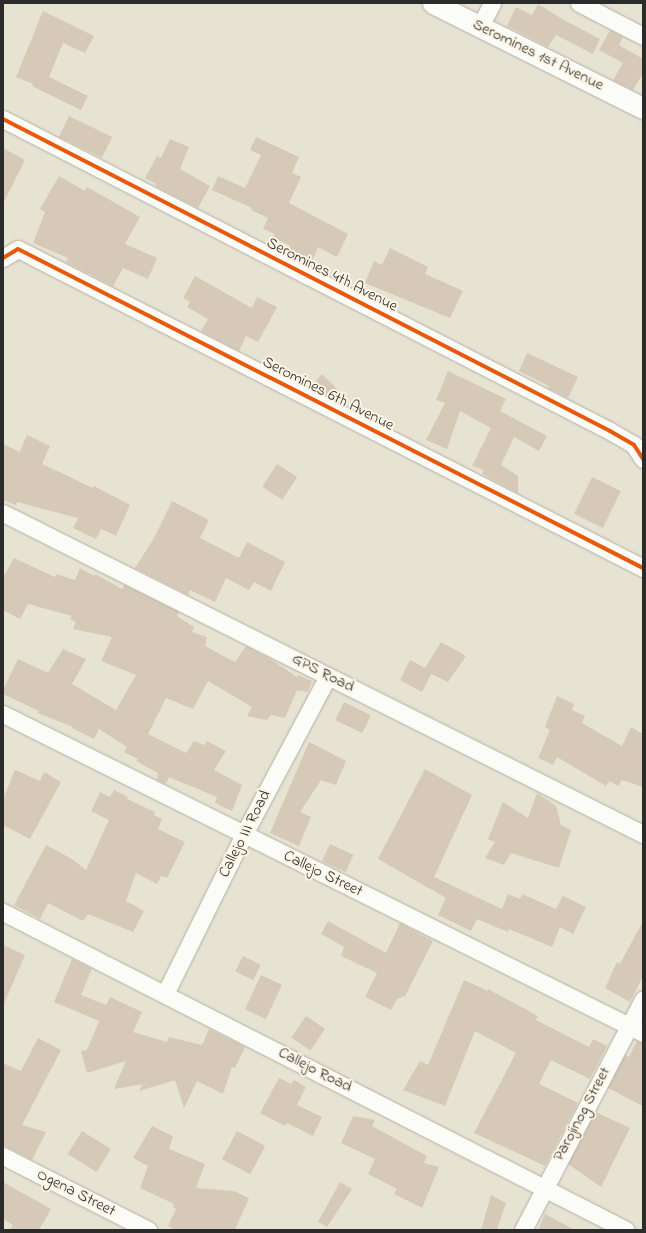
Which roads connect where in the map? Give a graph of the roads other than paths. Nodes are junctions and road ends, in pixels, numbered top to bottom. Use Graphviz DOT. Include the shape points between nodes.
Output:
graph roads {
  1 [pos="432,3"];
  2 [pos="492,3"];
  3 [pos="580,3"];
  4 [pos="480,26"];
  5 [pos="643,36"];
  6 [pos="643,108"];
  7 [pos="3,119"];
  8 [pos="3,258"];
  9 [pos="643,459"];
  10 [pos="3,513"];
  11 [pos="643,568"];
  12 [pos="328,676"];
  13 [pos="3,714"];
  14 [pos="244,834"];
  15 [pos="643,834"];
  16 [pos="3,912"];
  17 [pos="165,994"];
  18 [pos="643,999"];
  19 [pos="636,1030"];
  20 [pos="3,1156"];
  21 [pos="544,1187"];
  22 [pos="148,1230"];
  23 [pos="523,1230"];
  24 [pos="626,1230"];
  1 -- 4 [label="street, Seromines 1st Avenue"];
  2 -- 4 [label="street"];
  3 -- 5 [label="street"];
  4 -- 6 [label="street, Seromines 1st Avenue"];
  7 -- 9 [label="street, Seromines 4th Avenue" via="610,431 634,445"];
  8 -- 11 [label="street, Seromines 6th Avenue" via="18,249"];
  10 -- 12 [label="street, GPS Road"];
  12 -- 14 [label="street, Callejo III Road"];
  12 -- 15 [label="street, GPS Road"];
  13 -- 14 [label="street, Callejo Street"];
  14 -- 17 [label="street, Callejo III Road"];
  14 -- 19 [label="street, Callejo Street"];
  16 -- 17 [label="street, Callejo Road"];
  17 -- 21 [label="street, Callejo Road"];
  18 -- 19 [label="street, Parojinog Street"];
  19 -- 21 [label="street, Parojinog Street"];
  20 -- 22 [label="street, Ogena Street"];
  21 -- 23 [label="street, Parojinog Street"];
  21 -- 24 [label="street, Callejo Road"];
}
